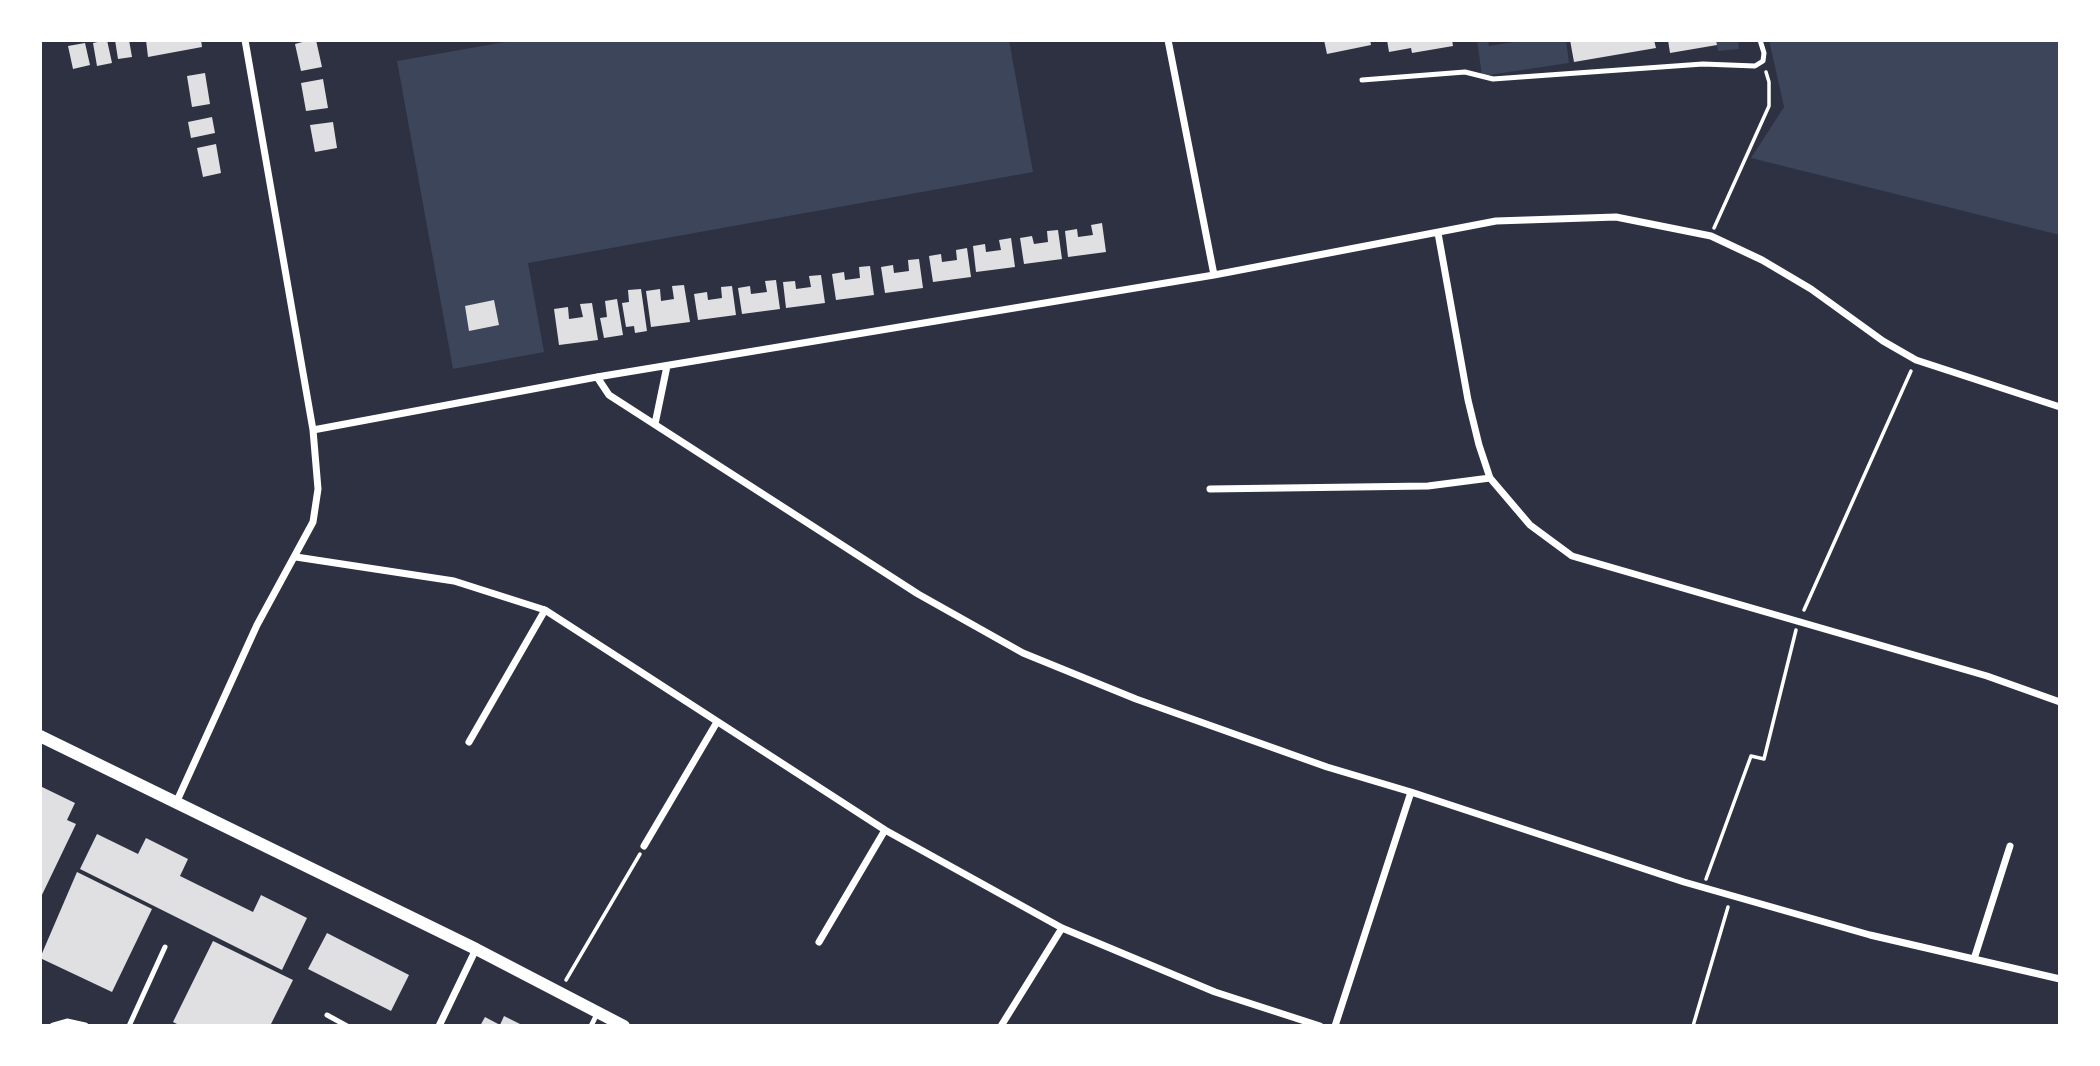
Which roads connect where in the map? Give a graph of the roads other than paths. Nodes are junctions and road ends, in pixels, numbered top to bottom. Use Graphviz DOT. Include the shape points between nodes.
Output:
graph roads {
  1 [pos="244,40"];
  2 [pos="1168,40"];
  3 [pos="1760,40"];
  4 [pos="1362,80"];
  5 [pos="1438,233"];
  6 [pos="1214,275"];
  7 [pos="667,366"];
  8 [pos="597,377"];
  9 [pos="2060,407"];
  10 [pos="655,424"];
  11 [pos="313,430"];
  12 [pos="1490,478"];
  13 [pos="1210,489"];
  14 [pos="296,557"];
  15 [pos="545,610"];
  16 [pos="2060,702"];
  17 [pos="717,722"];
  18 [pos="40,736"];
  19 [pos="469,742"];
  20 [pos="1411,792"];
  21 [pos="176,803"];
  22 [pos="885,830"];
  23 [pos="644,846"];
  24 [pos="2010,846"];
  25 [pos="1062,928"];
  26 [pos="819,942"];
  27 [pos="165,947"];
  28 [pos="476,949"];
  29 [pos="1974,959"];
  30 [pos="2060,979"];
  31 [pos="598,1012"];
  32 [pos="327,1015"];
  33 [pos="53,1026"];
  34 [pos="85,1026"];
  35 [pos="129,1026"];
  36 [pos="347,1026"];
  37 [pos="439,1026"];
  38 [pos="591,1026"];
  39 [pos="624,1026"];
  40 [pos="1001,1026"];
  41 [pos="1320,1026"];
  42 [pos="1335,1026"];
  1 -- 11 [label="street"];
  2 -- 6 [label="street"];
  3 -- 4 [label="lane" via="1763,61 1755,66 1703,64 1493,79 1465,72"];
  5 -- 6 [label="street"];
  5 -- 9 [label="street" via="1496,221 1616,217 1711,236 1811,289 1916,360"];
  5 -- 12 [label="street" via="1468,400"];
  6 -- 7 [label="street"];
  7 -- 8 [label="street"];
  7 -- 10 [label="street"];
  8 -- 10 [label="street" via="609,395"];
  8 -- 11 [label="street"];
  10 -- 20 [label="street" via="918,594 1023,653 1136,699"];
  11 -- 14 [label="street" via="318,489 313,522"];
  12 -- 13 [label="street" via="1428,486"];
  12 -- 16 [label="street" via="1530,525 1572,556 1987,676"];
  14 -- 15 [label="street" via="454,581"];
  14 -- 21 [label="street" via="257,625"];
  15 -- 17 [label="street"];
  15 -- 19 [label="street"];
  17 -- 22 [label="street"];
  17 -- 23 [label="street"];
  18 -- 21 [label="street"];
  20 -- 29 [label="street" via="1731,895"];
  20 -- 42 [label="street"];
  21 -- 28 [label="street"];
  22 -- 25 [label="street"];
  22 -- 26 [label="street"];
  24 -- 29 [label="street"];
  25 -- 40 [label="street"];
  25 -- 41 [label="street" via="1215,992"];
  27 -- 35 [label="lane"];
  28 -- 31 [label="street"];
  28 -- 37 [label="street"];
  29 -- 30 [label="street"];
  31 -- 38 [label="lane"];
  31 -- 39 [label="street"];
  32 -- 36 [label="lane"];
  33 -- 34 [label="street" via="67,1022"];
}
